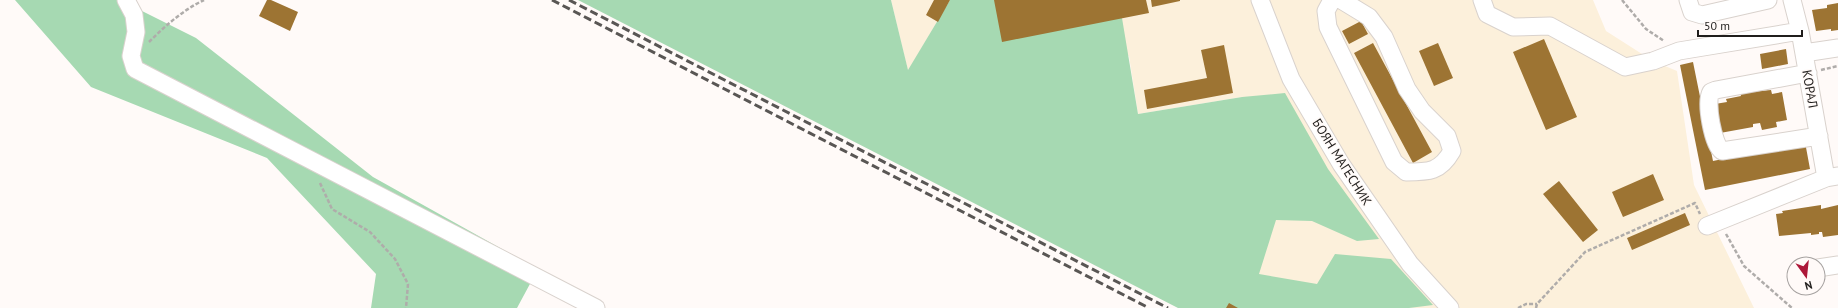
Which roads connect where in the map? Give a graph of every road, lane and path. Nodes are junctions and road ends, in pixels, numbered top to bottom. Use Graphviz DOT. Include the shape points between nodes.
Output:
graph roads {
  1 [pos="126,0"];
  2 [pos="204,0"];
  3 [pos="1260,0"];
  4 [pos="1332,0"];
  5 [pos="1341,0"];
  6 [pos="1482,0"];
  7 [pos="1622,0"];
  8 [pos="1688,0"];
  9 [pos="1768,0"];
  10 [pos="1792,0"];
  11 [pos="1800,31"];
  12 [pos="146,46"];
  13 [pos="1838,48"];
  14 [pos="1680,52"];
  15 [pos="1804,53"];
  16 [pos="1808,73"];
  17 [pos="1819,136"];
  18 [pos="315,177"];
  19 [pos="1832,177"];
  20 [pos="1714,224"];
  21 [pos="1838,265"];
  22 [pos="1826,267"];
  23 [pos="1537,304"];
  24 [pos="406,308"];
  25 [pos="596,308"];
  26 [pos="1450,308"];
  27 [pos="1518,308"];
  28 [pos="1536,308"];
  29 [pos="1792,308"];
  1 -- 25 [label="street" via="134,15 136,32 131,56 135,68"];
  2 -- 12 [label="path" via="164,26"];
  3 -- 26 [label="street, БОЯН МАГЕСНИК" via="1291,79 1341,164 1410,264"];
  4 -- 5 [label="street" via="1326,11 1328,27 1394,162 1406,172 1425,172 1444,164 1452,151 1447,136 1422,111 1408,89 1384,37 1369,17"];
  6 -- 14 [label="street" via="1487,14 1513,27 1550,26 1625,67"];
  7 -- 14 [label="path" via="1646,29"];
  8 -- 9 [label="street" via="1692,12 1702,15"];
  10 -- 11 [label="street, КОРАЛ"];
  11 -- 14 [label="street"];
  11 -- 15 [label="street, КОРАЛ"];
  13 -- 15 [label="street"];
  15 -- 16 [label="street, КОРАЛ"];
  16 -- 17 [label="street, КОРАЛ"];
  16 -- 17 [label="street" via="1716,90 1711,92 1708,102 1716,144 1722,151"];
  17 -- 19 [label="street, КОРАЛ"];
  18 -- 24 [label="path" via="320,182 332,209 370,232 395,259 408,284"];
  19 -- 20 [label="street"];
  20 -- 23 [label="path" via="1695,203 1585,252"];
  20 -- 29 [label="path" via="1744,266"];
  21 -- 22 [label="street"];
  23 -- 27 [label="path" via="1526,304"];
  23 -- 28 [label="path"];
}
